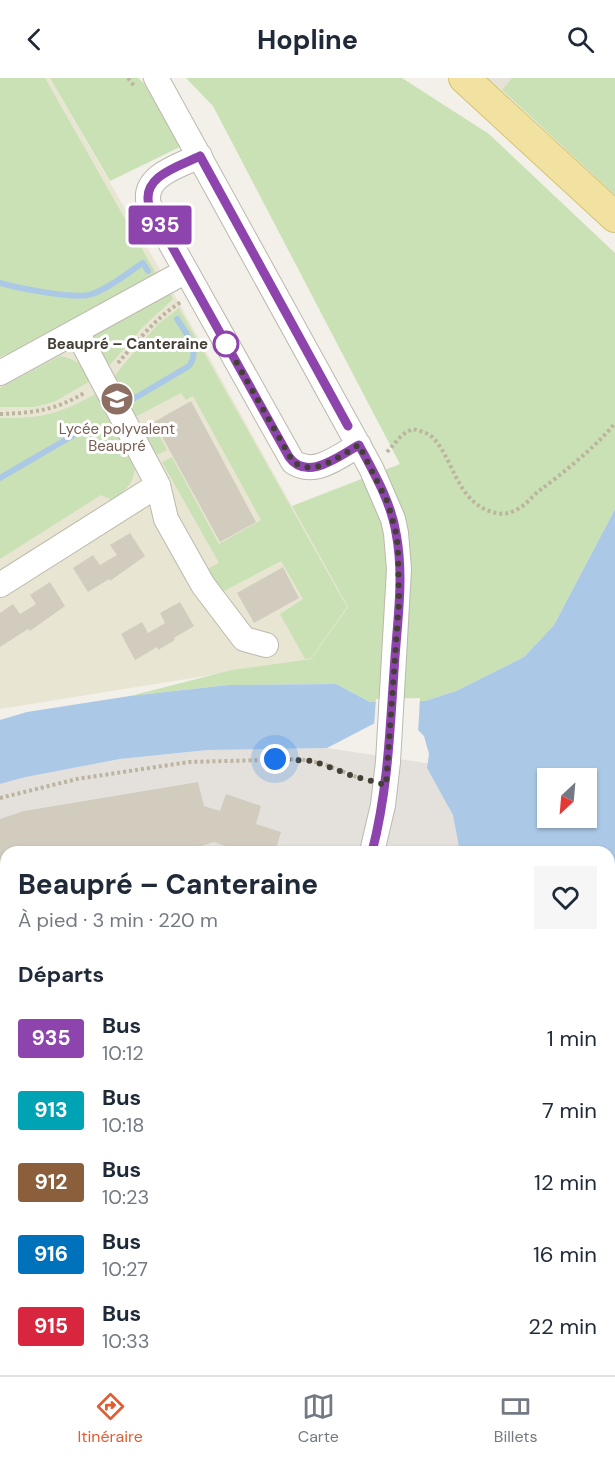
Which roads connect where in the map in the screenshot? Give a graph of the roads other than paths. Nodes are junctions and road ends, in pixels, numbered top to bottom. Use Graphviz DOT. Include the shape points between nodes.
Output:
graph roads {
  1 [pos="156,78"];
  2 [pos="442,78"];
  3 [pos="464,78"];
  4 [pos="200,156"];
  5 [pos="579,182"];
  6 [pos="615,217"];
  7 [pos="186,271"];
  8 [pos="77,332"];
  9 [pos="0,373"];
  10 [pos="359,445"];
  11 [pos="158,485"];
  12 [pos="0,585"];
  13 [pos="266,645"];
  14 [pos="373,846"];
  1 -- 4 [label="street"];
  2 -- 5 [label="main road"];
  3 -- 5 [label="main road"];
  4 -- 7 [label="street" via="158,177 147,194 149,205"];
  4 -- 10 [label="street"];
  5 -- 6 [label="main road"];
  7 -- 8 [label="street"];
  7 -- 10 [label="street" via="293,462 314,468"];
  8 -- 9 [label="street"];
  8 -- 11 [label="street"];
  10 -- 14 [label="street" via="388,503 396,533 399,591 387,773"];
  11 -- 12 [label="street"];
  11 -- 13 [label="street" via="166,519 203,585 244,639"];
}
